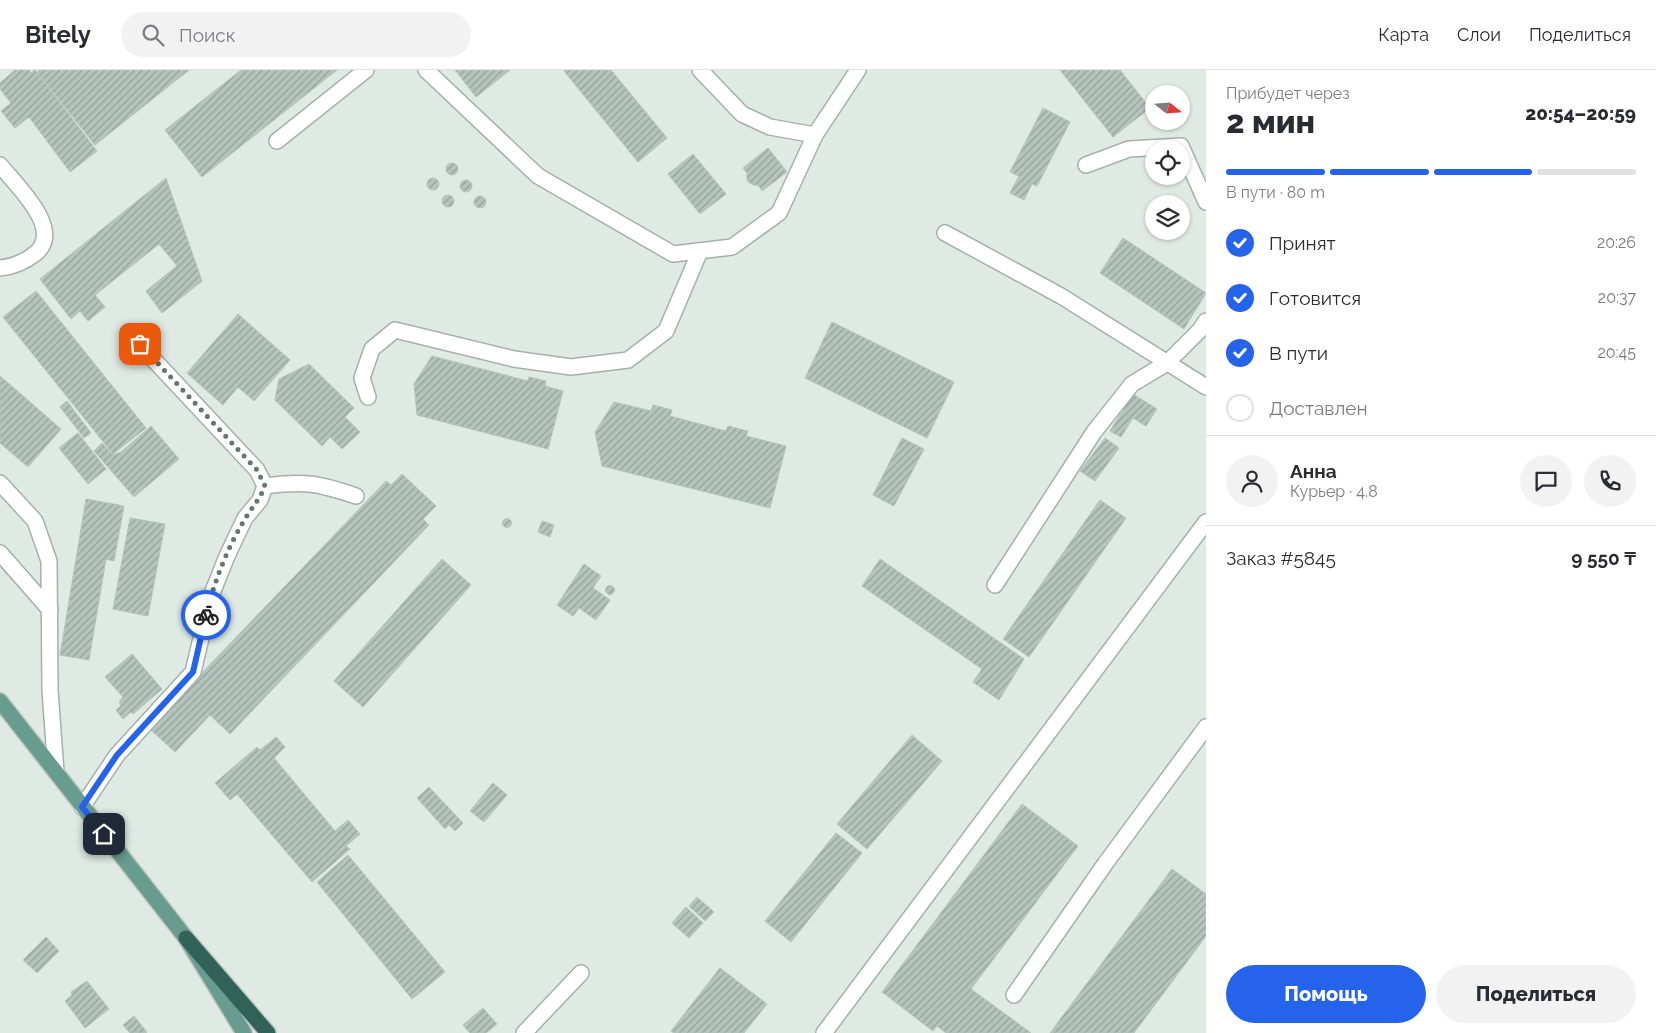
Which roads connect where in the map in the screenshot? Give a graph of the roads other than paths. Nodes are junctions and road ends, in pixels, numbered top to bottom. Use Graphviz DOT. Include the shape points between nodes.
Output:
graph roads {
  1 [pos="366,70"];
  2 [pos="426,70"];
  3 [pos="700,70"];
  4 [pos="858,70"];
  5 [pos="815,135"];
  6 [pos="276,141"];
  7 [pos="0,165"];
  8 [pos="1086,165"];
  9 [pos="1206,202"];
  10 [pos="945,233"];
  11 [pos="700,251"];
  12 [pos="0,268"];
  13 [pos="1206,321"];
  14 [pos="140,344"];
  15 [pos="1166,363"];
  16 [pos="1206,387"];
  17 [pos="368,397"];
  18 [pos="0,483"];
  19 [pos="265,486"];
  20 [pos="356,496"];
  21 [pos="1205,527"];
  22 [pos="0,553"];
  23 [pos="995,585"];
  24 [pos="50,610"];
  25 [pos="0,701"];
  26 [pos="1206,727"];
  27 [pos="56,772"];
  28 [pos="82,807"];
  29 [pos="186,938"];
  30 [pos="581,973"];
  31 [pos="1014,995"];
  32 [pos="244,1033"];
  33 [pos="268,1033"];
  34 [pos="524,1033"];
  35 [pos="824,1033"];
  1 -- 6 [label="street"];
  2 -- 11 [label="street" via="538,176 673,254"];
  3 -- 5 [label="street" via="742,114 770,127"];
  4 -- 5 [label="street"];
  5 -- 11 [label="street" via="779,213 732,247"];
  7 -- 12 [label="street" via="32,204 46,236 39,250 29,259"];
  8 -- 9 [label="street" via="1129,149 1181,146"];
  10 -- 15 [label="street" via="1061,296"];
  11 -- 17 [label="street" via="666,331 628,360 571,367 514,359 395,330 372,349 362,378"];
  13 -- 15 [label="street"];
  14 -- 19 [label="street" via="257,470"];
  15 -- 16 [label="street"];
  15 -- 23 [label="street" via="1132,384 1110,412"];
  18 -- 24 [label="street" via="35,521 49,561"];
  19 -- 20 [label="street" via="299,482 326,485"];
  19 -- 28 [label="street" via="226,556 211,596 193,672 117,755"];
  21 -- 35 [label="street"];
  22 -- 24 [label="street"];
  24 -- 27 [label="street" via="50,690"];
  25 -- 27 [label="main road"];
  26 -- 31 [label="street"];
  27 -- 28 [label="main road"];
  28 -- 29 [label="main road"];
  29 -- 32 [label="main road"];
  29 -- 33 [label="highway"];
  30 -- 34 [label="street"];
}
